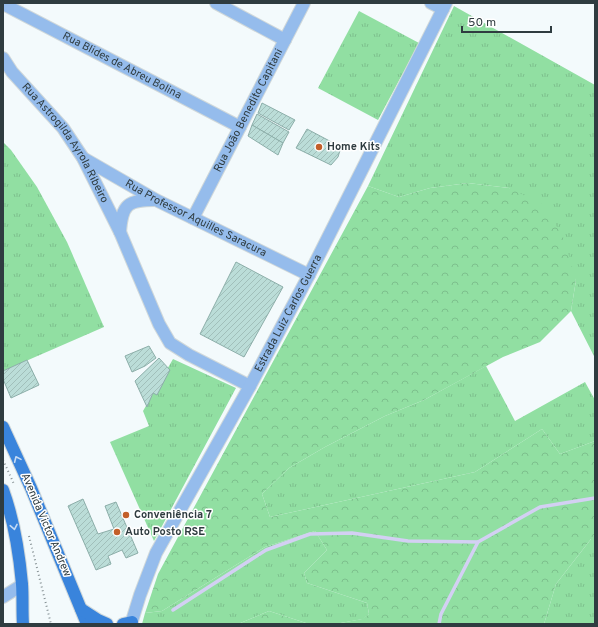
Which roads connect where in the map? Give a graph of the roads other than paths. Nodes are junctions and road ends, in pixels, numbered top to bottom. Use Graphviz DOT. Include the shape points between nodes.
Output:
graph roads {
  1 [pos="216,3"];
  2 [pos="304,3"];
  3 [pos="431,3"];
  4 [pos="3,4"];
  5 [pos="444,6"];
  6 [pos="285,40"];
  7 [pos="3,58"];
  8 [pos="240,127"];
  9 [pos="83,158"];
  10 [pos="156,200"];
  11 [pos="193,218"];
  12 [pos="120,232"];
  13 [pos="309,275"];
  14 [pos="250,386"];
  15 [pos="3,427"];
  16 [pos="3,490"];
  17 [pos="22,585"];
  18 [pos="3,597"];
  19 [pos="81,609"];
  20 [pos="129,623"];
  21 [pos="23,624"];
  22 [pos="87,624"];
  23 [pos="107,624"];
  1 -- 6 [label="street"];
  2 -- 6 [label="street, Rua João Benedito Capitani"];
  3 -- 5 [label="street"];
  4 -- 8 [label="street, Rua Blides de Abreu Bolina"];
  5 -- 13 [label="street, Estrada Luiz Carlos Guerra"];
  6 -- 8 [label="street, Rua João Benedito Capitani"];
  7 -- 9 [label="street, Rua Astrogilda Ayrola Ribeiro" via="12,72 63,128"];
  8 -- 11 [label="street, Rua João Benedito Capitani"];
  9 -- 10 [label="street, Rua Professor Aquilles Saracura"];
  9 -- 12 [label="street, Rua Astrogilda Ayrola Ribeiro"];
  10 -- 11 [label="street, Rua Professor Aquilles Saracura"];
  10 -- 12 [label="street" via="132,202 124,210"];
  11 -- 13 [label="street, Rua Professor Aquilles Saracura"];
  12 -- 14 [label="street, Rua Astrogilda Ayrola Ribeiro" via="159,324 170,342 189,355"];
  13 -- 14 [label="street, Estrada Luiz Carlos Guerra"];
  14 -- 20 [label="street, Estrada Luiz Carlos Guerra" via="156,553"];
  19 -- 15 [label="main road, Avenida Victor Andrew, one-way"];
  16 -- 17 [label="main road, one-way" via="12,520"];
  17 -- 18 [label="street"];
  17 -- 21 [label="main road"];
  19 -- 22 [label="main road, Avenida Victor Andrew"];
  19 -- 23 [label="main road"];
}
